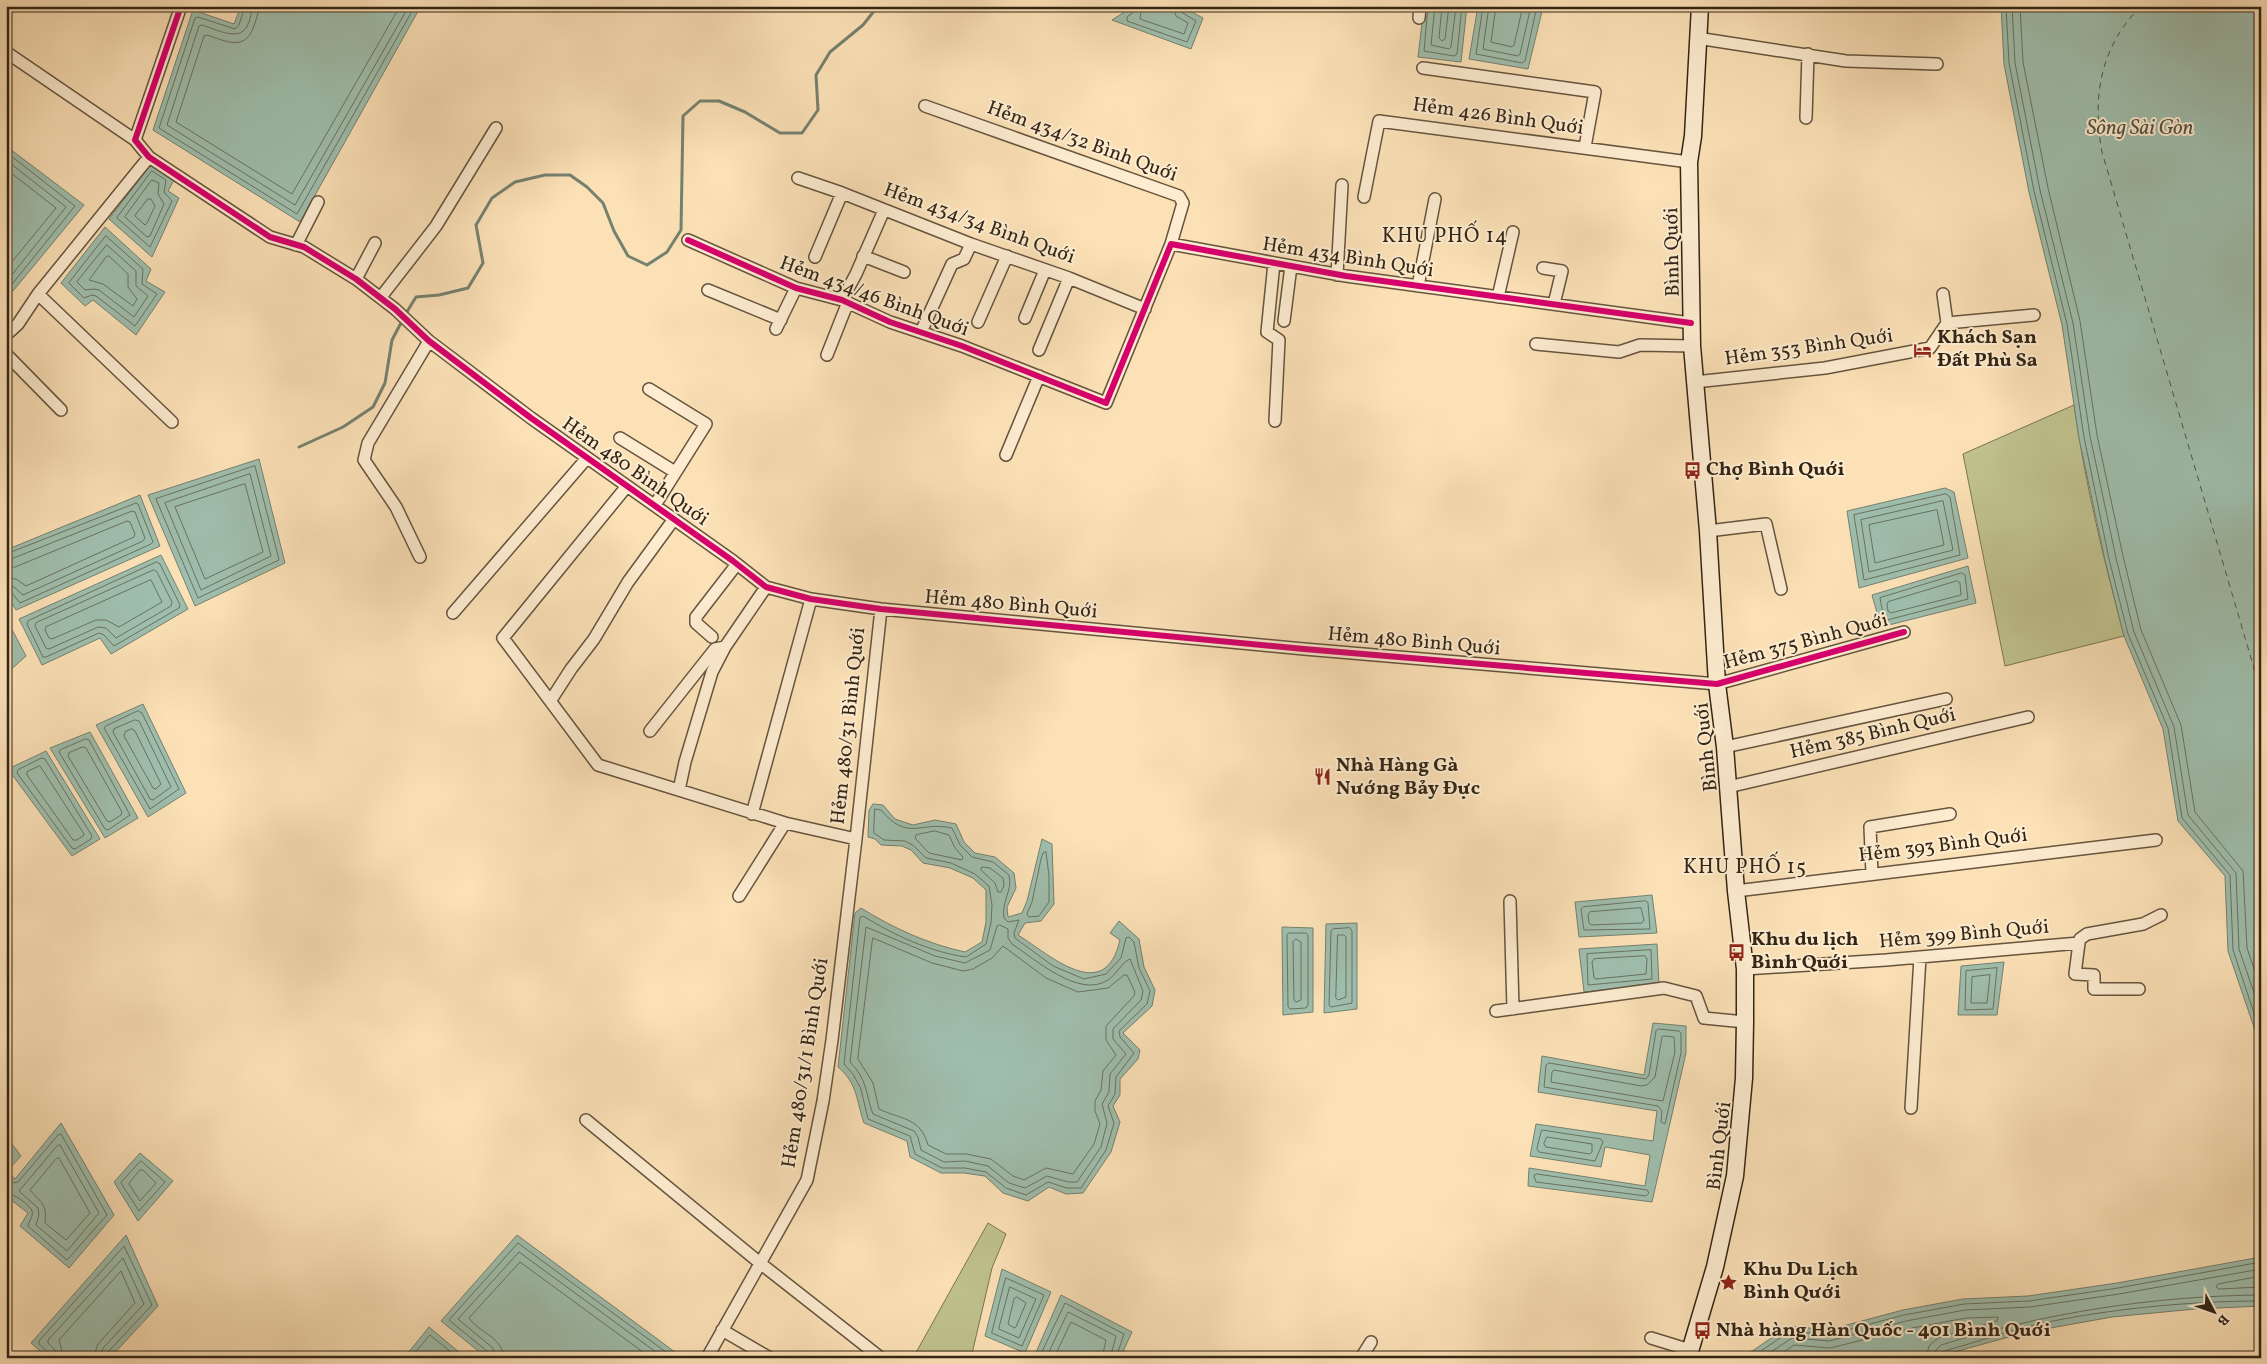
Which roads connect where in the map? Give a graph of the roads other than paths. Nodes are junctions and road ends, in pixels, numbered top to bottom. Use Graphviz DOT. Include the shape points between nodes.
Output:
graph roads {
  1 [pos="180,6"];
  2 [pos="1420,6"];
  3 [pos="1700,6"];
  4 [pos="1419,18"];
  5 [pos="1697,38"];
  6 [pos="6,52"];
  7 [pos="1808,54"];
  8 [pos="1937,64"];
  9 [pos="1423,68"];
  10 [pos="925,106"];
  11 [pos="1806,118"];
  12 [pos="496,128"];
  13 [pos="135,140"];
  14 [pos="1585,147"];
  15 [pos="149,157"];
  16 [pos="1689,162"];
  17 [pos="798,178"];
  18 [pos="1342,185"];
  19 [pos="842,193"];
  20 [pos="1364,197"];
  21 [pos="1435,199"];
  22 [pos="318,202"];
  23 [pos="884,210"];
  24 [pos="1513,232"];
  25 [pos="688,240"];
  26 [pos="374,243"];
  27 [pos="296,244"];
  28 [pos="971,244"];
  29 [pos="1171,244"];
  30 [pos="863,256"];
  31 [pos="1007,256"];
  32 [pos="815,257"];
  33 [pos="1274,263"];
  34 [pos="1291,266"];
  35 [pos="1543,268"];
  36 [pos="1045,270"];
  37 [pos="904,272"];
  38 [pos="1338,275"];
  39 [pos="1069,278"];
  40 [pos="356,279"];
  41 [pos="1418,286"];
  42 [pos="796,288"];
  43 [pos="708,290"];
  44 [pos="38,294"];
  45 [pos="1943,294"];
  46 [pos="381,297"];
  47 [pos="1498,297"];
  48 [pos="845,301"];
  49 [pos="1554,304"];
  50 [pos="1145,309"];
  51 [pos="2034,315"];
  52 [pos="1026,318"];
  53 [pos="1284,321"];
  54 [pos="978,322"];
  55 [pos="1691,323"];
  56 [pos="1946,323"];
  57 [pos="921,332"];
  58 [pos="6,336"];
  59 [pos="429,342"];
  60 [pos="1536,344"];
  61 [pos="1692,346"];
  62 [pos="1039,350"];
  63 [pos="6,354"];
  64 [pos="827,355"];
  65 [pos="1039,376"];
  66 [pos="1695,382"];
  67 [pos="649,389"];
  68 [pos="61,410"];
  69 [pos="1275,421"];
  70 [pos="172,422"];
  71 [pos="620,438"];
  72 [pos="1006,454"];
  73 [pos="587,458"];
  74 [pos="675,472"];
  75 [pos="627,486"];
  76 [pos="655,506"];
  77 [pos="674,519"];
  78 [pos="1708,531"];
  79 [pos="420,557"];
  80 [pos="737,564"];
  81 [pos="766,587"];
  82 [pos="1781,588"];
  83 [pos="811,599"];
  84 [pos="881,609"];
  85 [pos="453,613"];
  86 [pos="1904,632"];
  87 [pos="712,637"];
  88 [pos="725,647"];
  89 [pos="1717,684"];
  90 [pos="1946,698"];
  91 [pos="552,700"];
  92 [pos="2028,718"];
  93 [pos="650,731"];
  94 [pos="1725,747"];
  95 [pos="1728,787"];
  96 [pos="679,790"];
  97 [pos="752,814"];
  98 [pos="1950,814"];
  99 [pos="785,823"];
  100 [pos="856,839"];
  101 [pos="2156,840"];
  102 [pos="1872,874"];
  103 [pos="1736,890"];
  104 [pos="739,896"];
  105 [pos="1510,901"];
  106 [pos="2161,915"];
  107 [pos="2079,944"];
  108 [pos="1920,958"];
  109 [pos="1745,969"];
  110 [pos="2138,989"];
  111 [pos="1513,1009"];
  112 [pos="1496,1011"];
  113 [pos="1745,1022"];
  114 [pos="1911,1108"];
  115 [pos="586,1120"];
  116 [pos="760,1263"];
  117 [pos="722,1330"];
  118 [pos="1651,1338"];
  119 [pos="1371,1342"];
  120 [pos="1689,1354"];
  121 [pos="707,1358"];
  122 [pos="770,1358"];
  123 [pos="881,1358"];
  124 [pos="1361,1358"];
  1 -- 13 [label="street"];
  2 -- 4 [label="street"];
  3 -- 5 [label="main road, Bình Quới"];
  5 -- 7 [label="street"];
  5 -- 16 [label="main road, Bình Quới"];
  6 -- 13 [label="street, Hẻm 480 Bình Quới"];
  7 -- 8 [label="street" via="1856,62"];
  7 -- 11 [label="street"];
  9 -- 14 [label="street" via="1595,92"];
  10 -- 29 [label="street, Hẻm 434/32 Bình Quới" via="1179,196 1183,203"];
  12 -- 46 [label="street" via="436,226"];
  13 -- 15 [label="street, Hẻm 480 Bình Quới"];
  14 -- 16 [label="street, Hẻm 426 Bình Quới"];
  14 -- 20 [label="street, Hẻm 426 Bình Quới" via="1379,121"];
  15 -- 27 [label="street, Hẻm 480 Bình Quới" via="270,237"];
  15 -- 44 [label="street"];
  16 -- 55 [label="main road, Bình Quới"];
  17 -- 19 [label="street, Hẻm 434/34 Bình Quới"];
  18 -- 38 [label="street"];
  19 -- 23 [label="street, Hẻm 434/34 Bình Quới"];
  19 -- 32 [label="street"];
  21 -- 41 [label="street"];
  22 -- 27 [label="street"];
  23 -- 28 [label="street, Hẻm 434/34 Bình Quới"];
  23 -- 30 [label="street"];
  24 -- 47 [label="street"];
  25 -- 42 [label="street, Hẻm 434/46 Bình Quới"];
  26 -- 40 [label="street"];
  27 -- 40 [label="street, Hẻm 480 Bình Quới"];
  28 -- 31 [label="street, Hẻm 434/34 Bình Quới"];
  28 -- 57 [label="street" via="964,259 952,264"];
  29 -- 33 [label="street, Hẻm 434 Bình Quới"];
  29 -- 50 [label="street"];
  30 -- 37 [label="street"];
  30 -- 48 [label="street"];
  31 -- 36 [label="street, Hẻm 434/34 Bình Quới"];
  31 -- 54 [label="street"];
  33 -- 34 [label="street, Hẻm 434 Bình Quới"];
  33 -- 69 [label="street" via="1267,332 1279,340"];
  34 -- 38 [label="street, Hẻm 434 Bình Quới"];
  34 -- 53 [label="street"];
  35 -- 49 [label="street" via="1562,271"];
  36 -- 39 [label="street, Hẻm 434/34 Bình Quới"];
  36 -- 52 [label="street"];
  38 -- 41 [label="street, Hẻm 434 Bình Quới"];
  39 -- 50 [label="street, Hẻm 434/34 Bình Quới"];
  39 -- 62 [label="street"];
  40 -- 46 [label="street, Hẻm 480 Bình Quới"];
  41 -- 47 [label="street, Hẻm 434 Bình Quới"];
  42 -- 43 [label="street, Hẻm 434/46 Bình Quới" via="778,325"];
  42 -- 48 [label="street, Hẻm 434/46 Bình Quới"];
  44 -- 58 [label="street"];
  44 -- 70 [label="street"];
  45 -- 56 [label="street"];
  46 -- 59 [label="street, Hẻm 480 Bình Quới"];
  47 -- 49 [label="street, Hẻm 434 Bình Quới"];
  48 -- 57 [label="street, Hẻm 434/46 Bình Quới"];
  48 -- 64 [label="street"];
  49 -- 55 [label="street, Hẻm 434 Bình Quới"];
  50 -- 65 [label="street, Hẻm 434/46 Bình Quới" via="1106,403"];
  51 -- 56 [label="street"];
  55 -- 61 [label="main road, Bình Quới"];
  56 -- 66 [label="street, Hẻm 353 Bình Quới" via="1930,348 1825,368"];
  57 -- 65 [label="street, Hẻm 434/46 Bình Quới"];
  59 -- 73 [label="street, Hẻm 480 Bình Quới"];
  59 -- 79 [label="street" via="368,443 364,460 396,507"];
  60 -- 61 [label="street" via="1619,352 1640,345"];
  61 -- 66 [label="main road, Bình Quới"];
  63 -- 68 [label="street"];
  65 -- 72 [label="street"];
  66 -- 78 [label="main road, Bình Quới"];
  67 -- 74 [label="street" via="706,424"];
  71 -- 74 [label="street"];
  73 -- 75 [label="street, Hẻm 480 Bình Quới"];
  73 -- 85 [label="street"];
  74 -- 76 [label="street"];
  75 -- 76 [label="street, Hẻm 480 Bình Quới"];
  75 -- 91 [label="street" via="503,638"];
  76 -- 77 [label="street, Hẻm 480 Bình Quới"];
  77 -- 80 [label="street, Hẻm 480 Bình Quới"];
  77 -- 91 [label="street" via="628,582"];
  78 -- 82 [label="street" via="1766,524"];
  78 -- 89 [label="main road, Bình Quới"];
  80 -- 81 [label="street, Hẻm 480 Bình Quới"];
  80 -- 87 [label="street" via="696,616 696,623"];
  81 -- 83 [label="street, Hẻm 480 Bình Quới"];
  81 -- 88 [label="street"];
  83 -- 84 [label="street, Hẻm 480 Bình Quới"];
  83 -- 97 [label="street"];
  84 -- 89 [label="street, Hẻm 480 Bình Quới"];
  84 -- 100 [label="street, Hẻm 480/31 Bình Quới"];
  86 -- 89 [label="street, Hẻm 375 Bình Quới"];
  88 -- 93 [label="street" via="715,649"];
  88 -- 96 [label="street" via="712,672"];
  89 -- 94 [label="main road, Bình Quới"];
  90 -- 94 [label="street"];
  91 -- 96 [label="street, Hẻm 480/31 Bình Quới" via="598,765"];
  92 -- 95 [label="street, Hẻm 385 Bình Quới"];
  94 -- 95 [label="main road, Bình Quới"];
  95 -- 103 [label="main road, Bình Quới"];
  96 -- 97 [label="street, Hẻm 480/31 Bình Quới"];
  97 -- 99 [label="street, Hẻm 480/31 Bình Quới"];
  98 -- 102 [label="street" via="1870,826"];
  99 -- 100 [label="street, Hẻm 480/31 Bình Quới"];
  99 -- 104 [label="street"];
  100 -- 116 [label="street, Hẻm 480/31/1 Bình Quới" via="824,1100 808,1180"];
  101 -- 102 [label="street, Hẻm 393 Bình Quới"];
  102 -- 103 [label="street, Hẻm 393 Bình Quới"];
  103 -- 109 [label="main road, Bình Quới"];
  105 -- 111 [label="street"];
  106 -- 107 [label="street" via="2143,924 2087,934"];
  107 -- 108 [label="street, Hẻm 399 Bình Quới"];
  107 -- 110 [label="street, Hẻm 399 Bình Quới" via="2075,974 2094,975 2094,989"];
  108 -- 109 [label="street, Hẻm 399 Bình Quới"];
  108 -- 114 [label="street"];
  109 -- 113 [label="main road, Bình Quới"];
  111 -- 112 [label="street"];
  111 -- 113 [label="street" via="1664,988 1696,996 1704,1018"];
  113 -- 120 [label="main road, Bình Quới" via="1744,1078 1735,1176 1715,1267"];
  115 -- 116 [label="street"];
  116 -- 117 [label="street, Hẻm 480/31/1 Bình Quới"];
  116 -- 123 [label="street"];
  117 -- 121 [label="street, Hẻm 480/31/1 Bình Quới"];
  117 -- 122 [label="street"];
  118 -- 120 [label="street"];
  119 -- 124 [label="street"];
}
